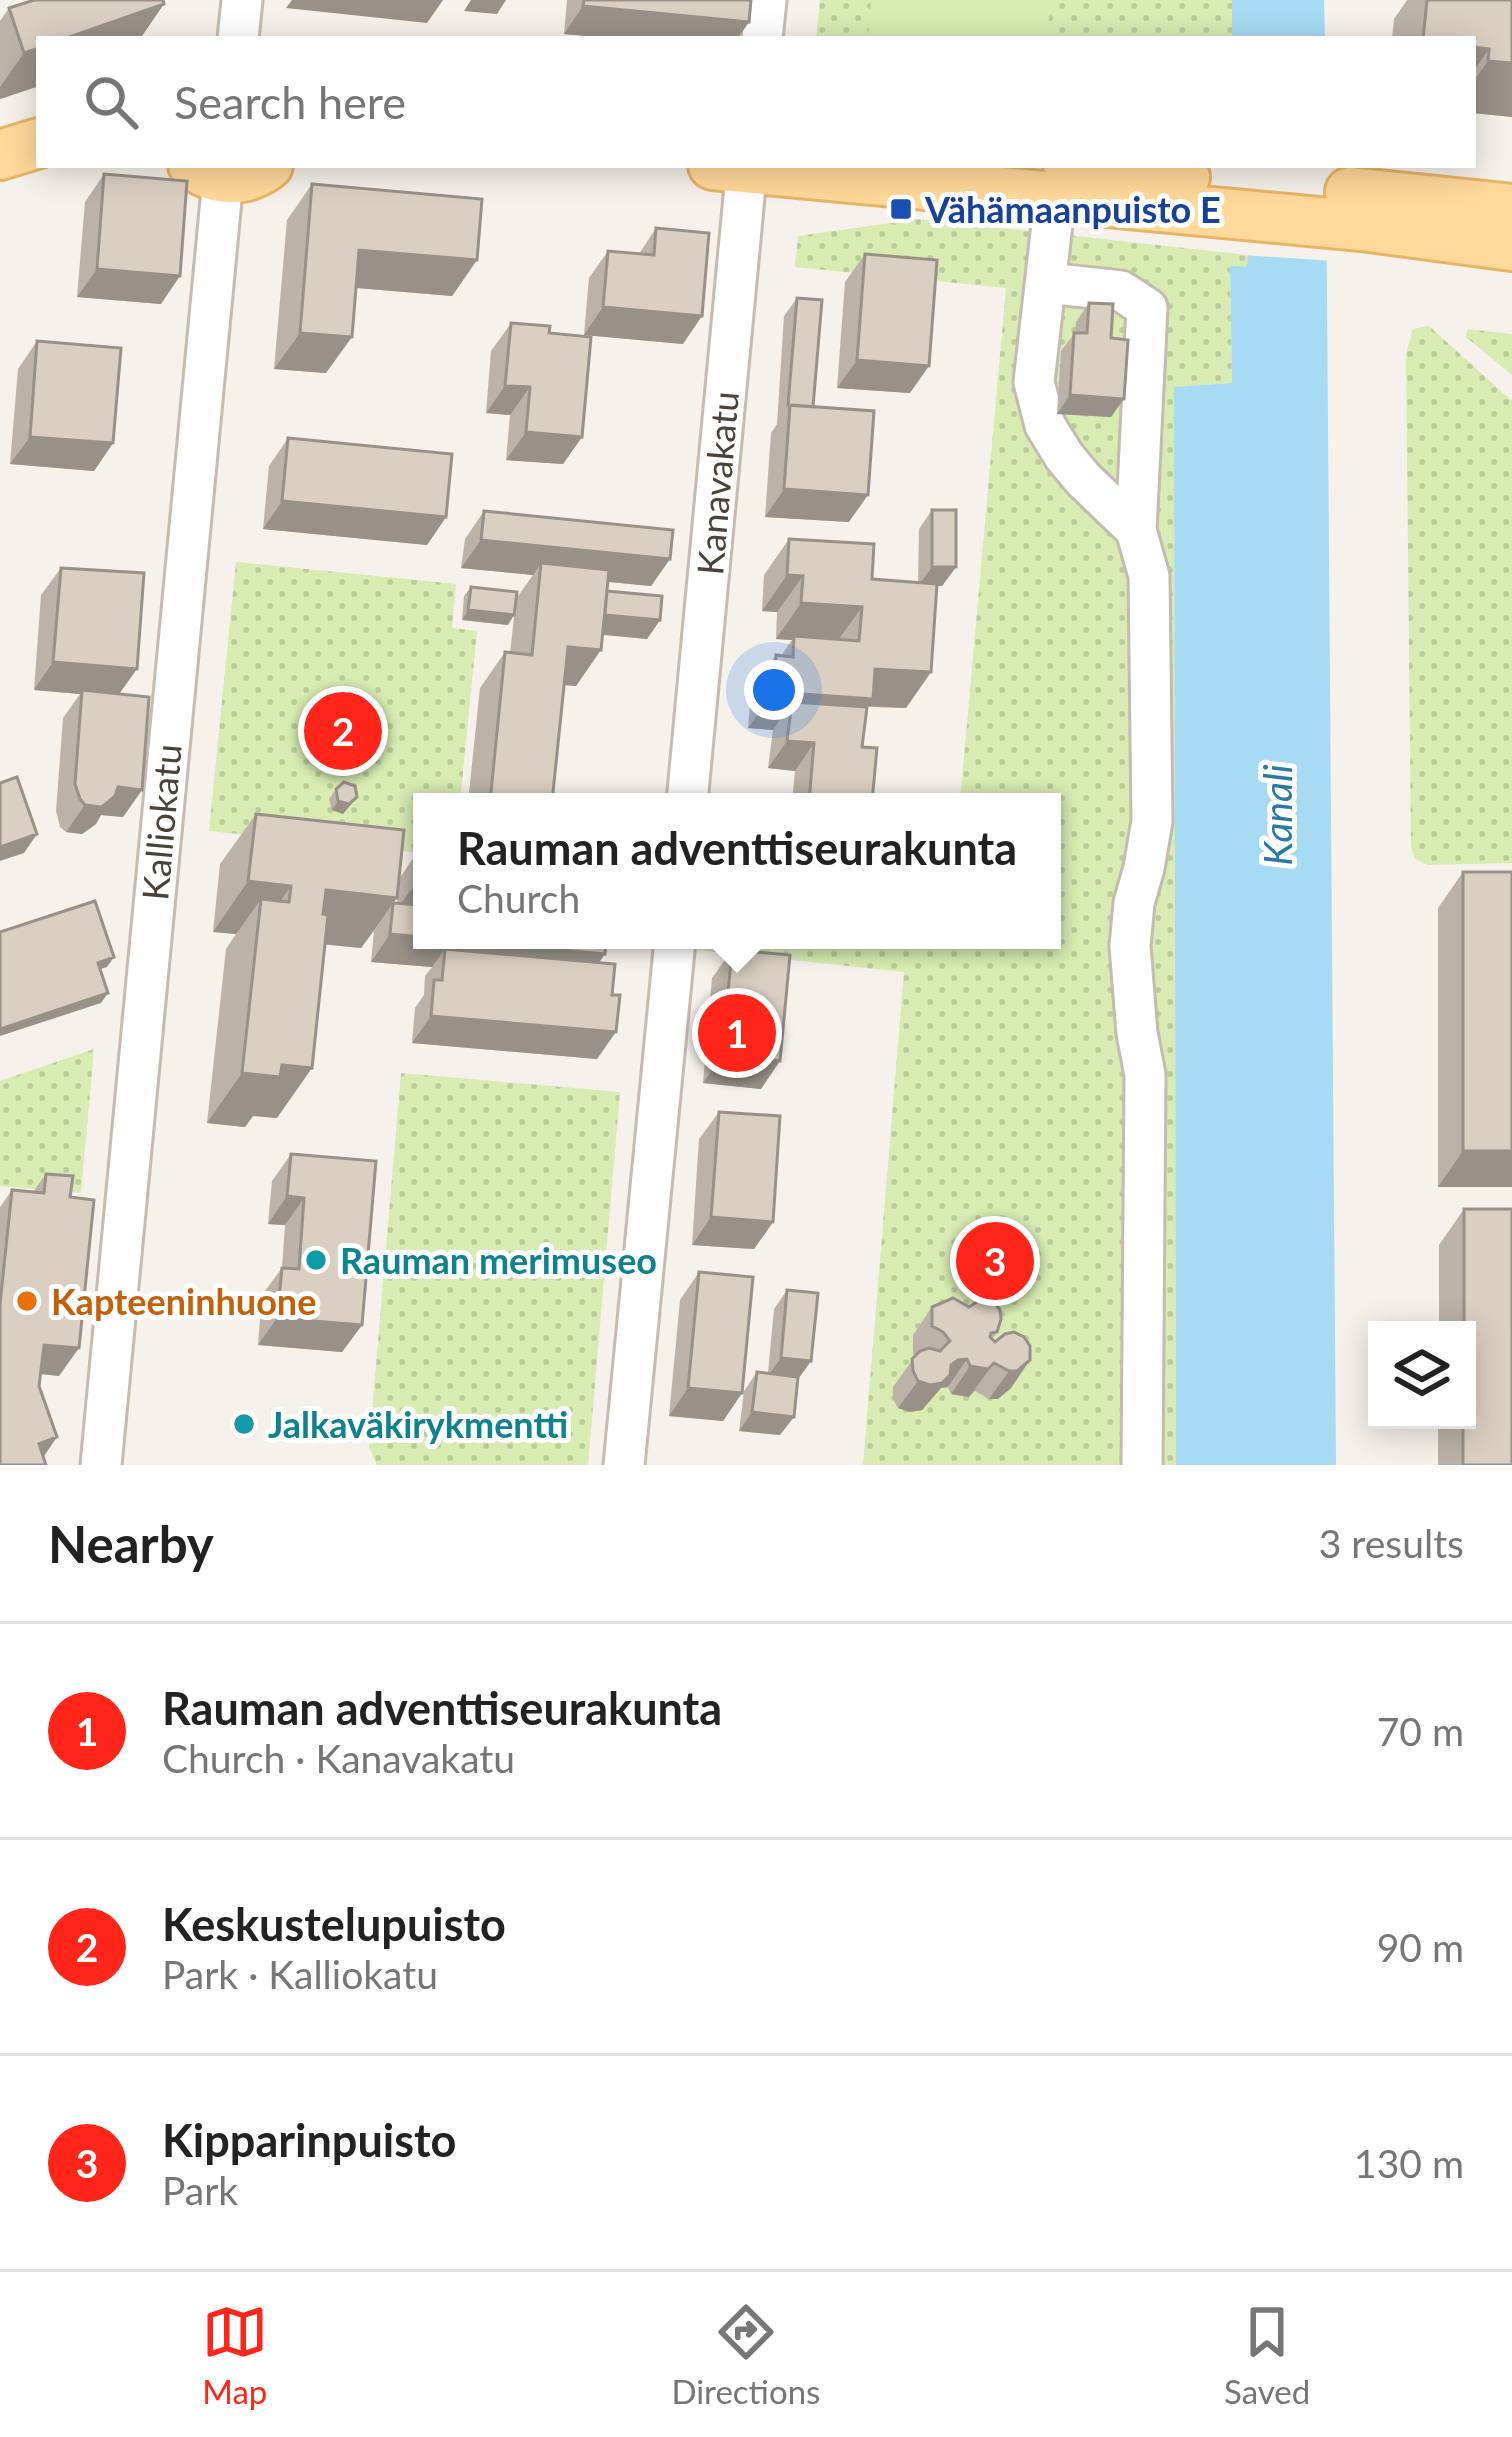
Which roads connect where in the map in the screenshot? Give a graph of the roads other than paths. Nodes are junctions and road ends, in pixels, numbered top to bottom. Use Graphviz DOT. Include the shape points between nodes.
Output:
graph roads {
  1 [pos="242,0"];
  2 [pos="766,0"];
  3 [pos="238,36"];
  4 [pos="762,36"];
  5 [pos="36,144"];
  6 [pos="0,155"];
  7 [pos="736,168"];
  8 [pos="777,168"];
  9 [pos="228,170"];
  10 [pos="1061,182"];
  11 [pos="1341,207"];
  12 [pos="1512,209"];
  13 [pos="1512,246"];
  14 [pos="1047,283"];
  15 [pos="1136,530"];
  16 [pos="688,793"];
  17 [pos="674,949"];
  18 [pos="101,1465"];
  19 [pos="624,1465"];
  20 [pos="1142,1465"];
  1 -- 3 [label="street"];
  2 -- 4 [label="street"];
  5 -- 6 [label="main road"];
  7 -- 16 [label="street, Kanavakatu"];
  8 -- 10 [label="main road"];
  9 -- 18 [label="street, Kalliokatu"];
  10 -- 11 [label="main road"];
  10 -- 14 [label="street"];
  11 -- 12 [label="main road"];
  11 -- 13 [label="main road"];
  14 -- 15 [label="street" via="1034,382 1045,425 1083,479"];
  14 -- 15 [label="street" via="1121,291 1147,308"];
  15 -- 20 [label="street" via="1148,576 1152,730 1152,821 1130,946 1145,1075"];
  17 -- 19 [label="street"];
}
